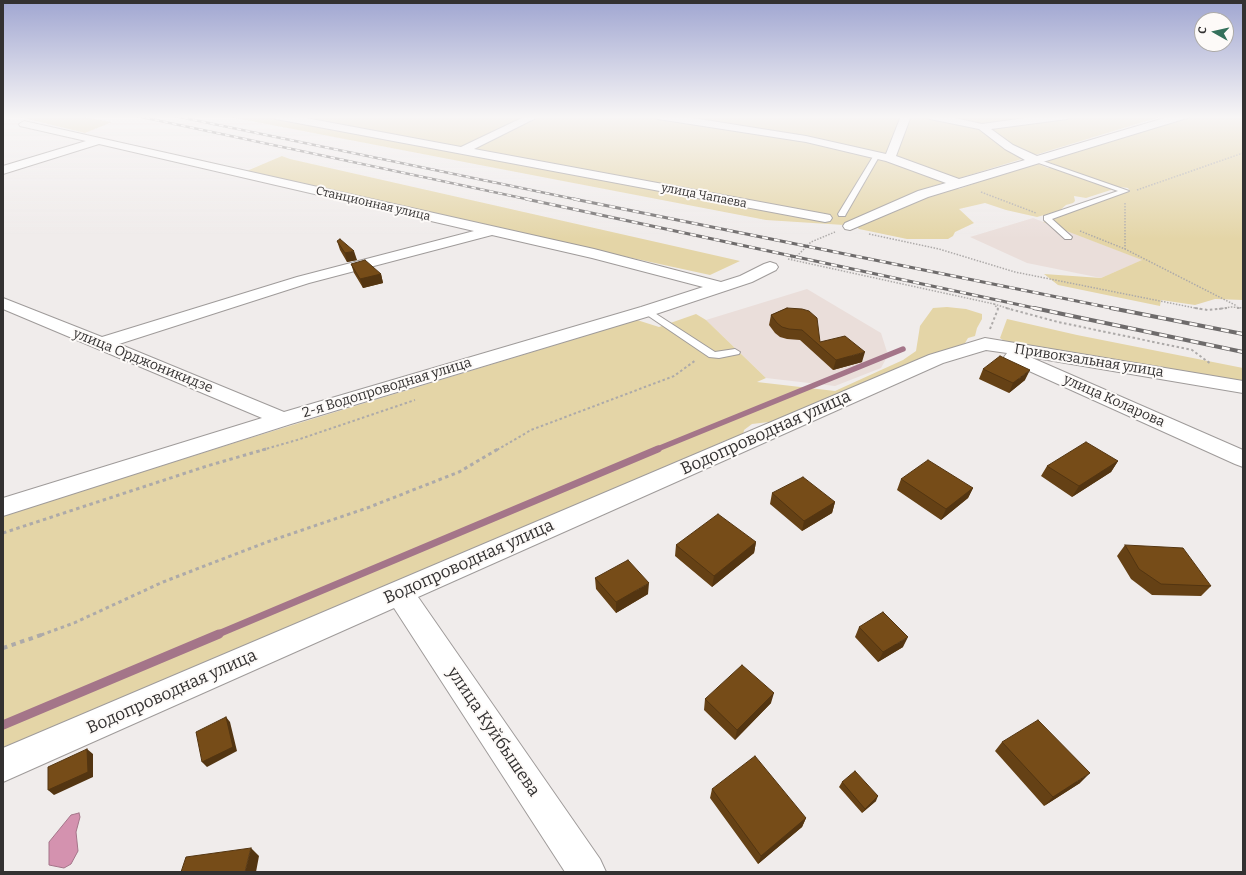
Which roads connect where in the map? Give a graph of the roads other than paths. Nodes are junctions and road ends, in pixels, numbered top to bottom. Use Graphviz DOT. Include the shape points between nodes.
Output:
graph roads {
  1 [pos="47,157"];
  2 [pos="169,157"];
  3 [pos="499,157"];
  4 [pos="875,157"];
  5 [pos="886,157"];
  6 [pos="1029,157"];
  7 [pos="1047,157"];
  8 [pos="890,158"];
  9 [pos="1036,160"];
  10 [pos="3,170"];
  11 [pos="957,183"];
  12 [pos="842,214"];
  13 [pos="825,218"];
  14 [pos="850,226"];
  15 [pos="492,231"];
  16 [pos="1068,238"];
  17 [pos="770,267"];
  18 [pos="721,286"];
  19 [pos="3,303"];
  20 [pos="647,311"];
  21 [pos="100,344"];
  22 [pos="985,344"];
  23 [pos="735,352"];
  24 [pos="936,359"];
  25 [pos="1240,387"];
  26 [pos="283,419"];
  27 [pos="1243,459"];
  28 [pos="3,507"];
  29 [pos="399,593"];
  30 [pos="3,765"];
  31 [pos="587,872"];
  1 -- 10 [label="street"];
  2 -- 15 [label="street, Станционная улица"];
  3 -- 13 [label="street, улица Чапаева"];
  4 -- 12 [label="lane"];
  5 -- 8 [label="street"];
  6 -- 9 [label="street"];
  7 -- 9 [label="street"];
  8 -- 11 [label="street"];
  9 -- 11 [label="street"];
  9 -- 16 [label="lane" via="1125,191 1047,218"];
  11 -- 14 [label="street" via="922,194"];
  15 -- 18 [label="street, Станционная улица"];
  15 -- 21 [label="street" via="303,280"];
  17 -- 18 [label="street, 2-я Водопроводная улица"];
  18 -- 20 [label="street, 2-я Водопроводная улица"];
  19 -- 21 [label="street, улица Орджоникидзе"];
  20 -- 23 [label="lane" via="713,355"];
  20 -- 26 [label="street, 2-я Водопроводная улица"];
  21 -- 26 [label="street, улица Орджоникидзе"];
  22 -- 24 [label="street, Привокзальная улица"];
  22 -- 25 [label="street, Привокзальная улица"];
  22 -- 27 [label="street, улица Коларова"];
  24 -- 29 [label="street, Водопроводная улица"];
  26 -- 28 [label="street, 2-я Водопроводная улица"];
  29 -- 30 [label="street, Водопроводная улица"];
  29 -- 31 [label="street, улица Куйбышева"];
}
